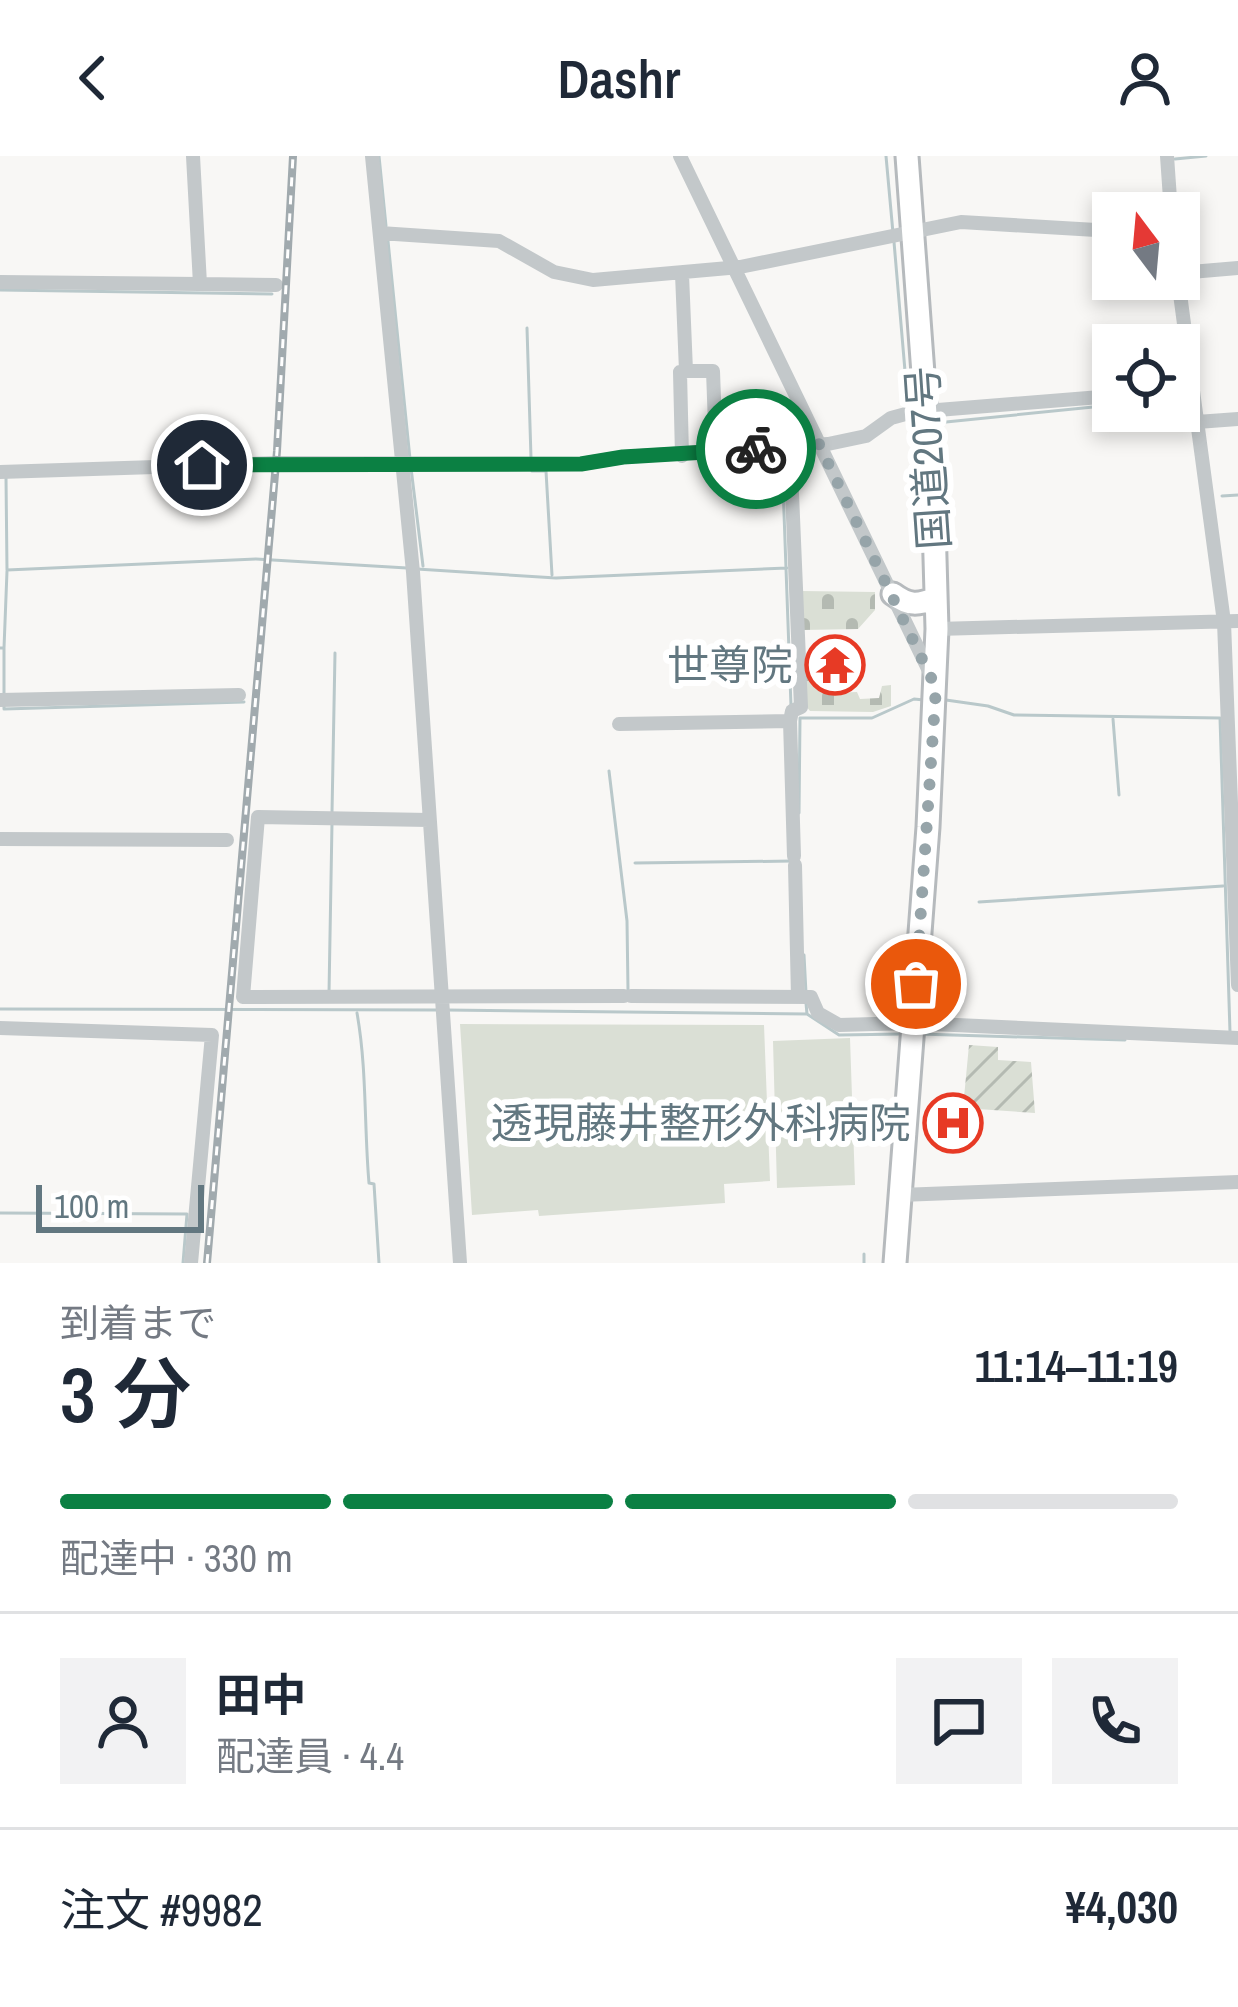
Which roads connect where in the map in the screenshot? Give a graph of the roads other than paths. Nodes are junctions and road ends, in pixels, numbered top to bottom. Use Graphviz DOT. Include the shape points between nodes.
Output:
graph roads {
  1 [pos="193,156"];
  2 [pos="372,156"];
  3 [pos="680,156"];
  4 [pos="907,156"];
  5 [pos="1167,156"];
  6 [pos="1170,192"];
  7 [pos="1092,229"];
  8 [pos="384,233"];
  9 [pos="899,234"];
  10 [pos="733,266"];
  11 [pos="1238,268"];
  12 [pos="1200,273"];
  13 [pos="682,274"];
  14 [pos="0,282"];
  15 [pos="200,284"];
  16 [pos="276,285"];
  17 [pos="686,371"];
  18 [pos="1092,399"];
  19 [pos="919,416"];
  20 [pos="1238,419"];
  21 [pos="1200,422"];
  22 [pos="1199,432"];
  23 [pos="818,442"];
  24 [pos="790,446"];
  25 [pos="716,453"];
  26 [pos="682,456"];
  27 [pos="408,462"];
  28 [pos="0,472"];
  29 [pos="893,594"];
  30 [pos="936,598"];
  31 [pos="1231,621"];
  32 [pos="937,629"];
  33 [pos="239,695"];
  34 [pos="935,696"];
  35 [pos="3,700"];
  36 [pos="790,721"];
  37 [pos="619,724"];
  38 [pos="1234,751"];
  39 [pos="429,820"];
  40 [pos="0,839"];
  41 [pos="227,840"];
  42 [pos="1238,985"];
  43 [pos="804,997"];
  44 [pos="445,1005"];
  45 [pos="0,1028"];
  46 [pos="912,1030"];
  47 [pos="1233,1037"];
  48 [pos="1238,1182"];
  49 [pos="900,1195"];
  50 [pos="191,1263"];
  51 [pos="460,1263"];
  52 [pos="895,1263"];
  1 -- 15 [label="street"];
  2 -- 8 [label="street"];
  3 -- 10 [label="street"];
  4 -- 9 [label="highway, 国道207号"];
  5 -- 6 [label="street"];
  7 -- 9 [label="street" via="984,220"];
  8 -- 13 [label="street" via="500,241 554,272 593,280"];
  8 -- 27 [label="street"];
  9 -- 10 [label="street"];
  9 -- 19 [label="highway, 国道207号"];
  10 -- 13 [label="street"];
  10 -- 23 [label="street"];
  11 -- 12 [label="street"];
  13 -- 17 [label="street"];
  14 -- 15 [label="street"];
  15 -- 16 [label="street"];
  17 -- 25 [label="street" via="713,371"];
  17 -- 26 [label="street"];
  18 -- 19 [label="street"];
  19 -- 23 [label="street" via="866,436"];
  19 -- 30 [label="highway, 国道207号"];
  20 -- 21 [label="street"];
  22 -- 31 [label="street"];
  23 -- 24 [label="street"];
  23 -- 29 [label="street"];
  24 -- 25 [label="street"];
  24 -- 36 [label="street" via="801,707"];
  25 -- 26 [label="street"];
  26 -- 27 [label="street"];
  27 -- 28 [label="street"];
  27 -- 39 [label="street"];
  29 -- 30 [label="highway" via="906,604"];
  29 -- 34 [label="street"];
  30 -- 32 [label="highway, 国道207号"];
  31 -- 32 [label="street"];
  31 -- 38 [label="street"];
  32 -- 34 [label="highway, 国道207号"];
  33 -- 35 [label="street"];
  34 -- 46 [label="highway, 国道207号"];
  36 -- 37 [label="street"];
  36 -- 43 [label="street"];
  38 -- 42 [label="street"];
  39 -- 44 [label="street"];
  39 -- 44 [label="street" via="258,818 243,997"];
  40 -- 41 [label="street"];
  43 -- 44 [label="street"];
  43 -- 46 [label="street" via="839,1024"];
  44 -- 51 [label="street"];
  45 -- 50 [label="street" via="212,1035"];
  46 -- 47 [label="street"];
  46 -- 49 [label="highway, 国道207号"];
  48 -- 49 [label="street"];
  49 -- 52 [label="highway, 国道207号"];
}
